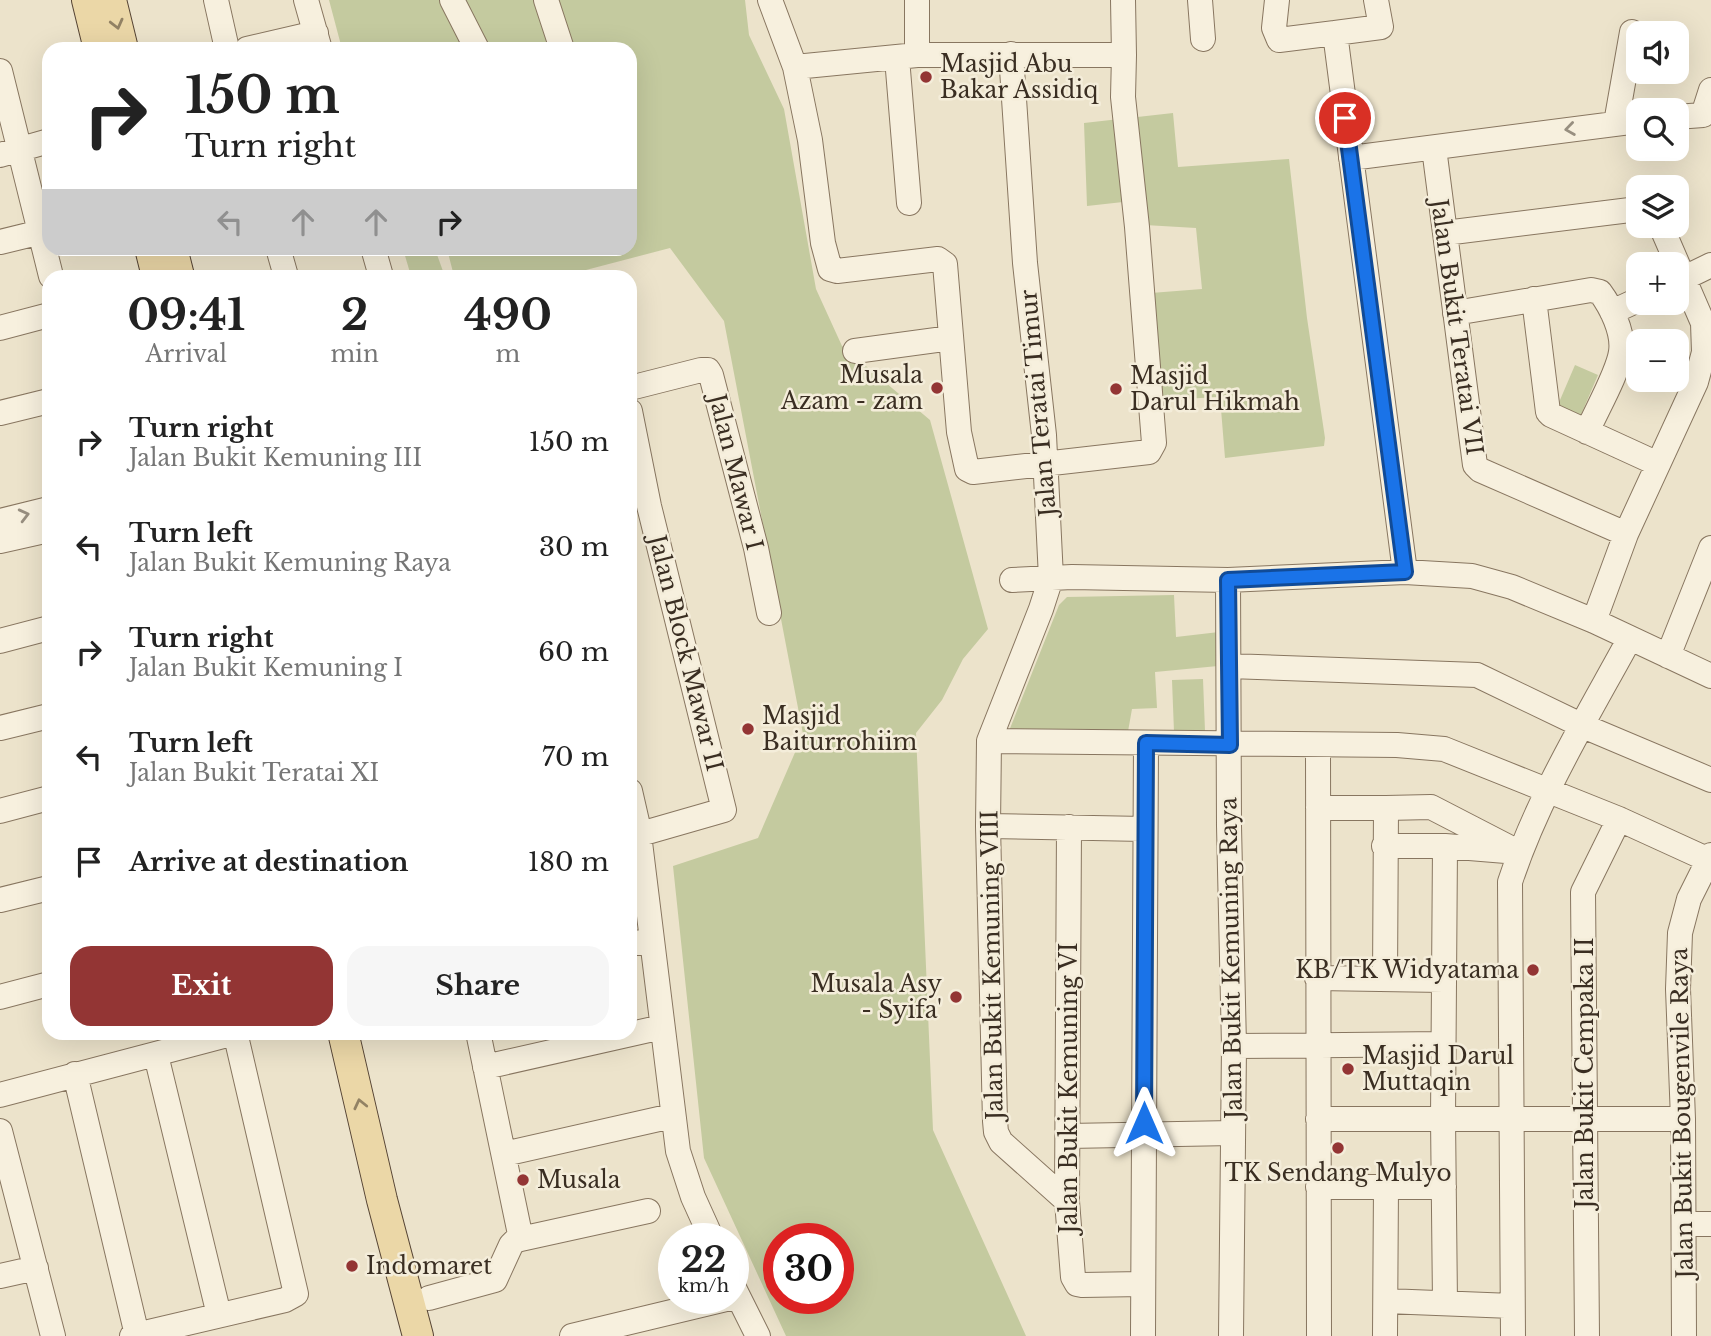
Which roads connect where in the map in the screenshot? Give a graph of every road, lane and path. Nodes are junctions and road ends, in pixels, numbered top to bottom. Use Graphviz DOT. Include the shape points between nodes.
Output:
graph roads {
  1 [pos="87,0"];
  2 [pos="111,0"];
  3 [pos="216,0"];
  4 [pos="306,0"];
  5 [pos="452,0"];
  6 [pos="546,0"];
  7 [pos="770,0"];
  8 [pos="916,0"];
  9 [pos="1123,0"];
  10 [pos="1200,0"];
  11 [pos="1277,0"];
  12 [pos="1376,0"];
  13 [pos="1335,33"];
  14 [pos="1203,40"];
  15 [pos="318,41"];
  16 [pos="97,42"];
  17 [pos="121,42"];
  18 [pos="225,42"];
  19 [pos="473,42"];
  20 [pos="560,42"];
  21 [pos="1011,54"];
  22 [pos="1124,55"];
  23 [pos="907,57"];
  24 [pos="795,67"];
  25 [pos="0,71"];
  26 [pos="1711,90"];
  27 [pos="1689,120"];
  28 [pos="1626,122"];
  29 [pos="1707,123"];
  30 [pos="42,143"];
  31 [pos="1434,148"];
  32 [pos="10,153"];
  33 [pos="1351,158"];
  34 [pos="909,203"];
  35 [pos="1626,210"];
  36 [pos="41,232"];
  37 [pos="1445,233"];
  38 [pos="42,236"];
  39 [pos="0,242"];
  40 [pos="1711,265"];
  41 [pos="1689,276"];
  42 [pos="1689,296"];
  43 [pos="1534,299"];
  44 [pos="1626,306"];
  45 [pos="1612,312"];
  46 [pos="1455,313"];
  47 [pos="42,317"];
  48 [pos="0,328"];
  49 [pos="951,338"];
  50 [pos="855,351"];
  51 [pos="637,386"];
  52 [pos="42,403"];
  53 [pos="0,413"];
  54 [pos="1587,432"];
  55 [pos="1045,464"];
  56 [pos="1658,464"];
  57 [pos="637,475"];
  58 [pos="640,502"];
  59 [pos="42,511"];
  60 [pos="0,521"];
  61 [pos="42,532"];
  62 [pos="1626,534"];
  63 [pos="0,541"];
  64 [pos="1711,548"];
  65 [pos="1405,572"];
  66 [pos="1051,578"];
  67 [pos="1012,580"];
  68 [pos="1228,580"];
  69 [pos="769,613"];
  70 [pos="1594,621"];
  71 [pos="42,630"];
  72 [pos="1630,638"];
  73 [pos="0,641"];
  74 [pos="1668,656"];
  75 [pos="1229,666"];
  76 [pos="1711,676"];
  77 [pos="42,718"];
  78 [pos="1583,726"];
  79 [pos="0,728"];
  80 [pos="989,741"];
  81 [pos="1146,743"];
  82 [pos="1230,745"];
  83 [pos="1318,746"];
  84 [pos="1711,780"];
  85 [pos="1548,791"];
  86 [pos="42,800"];
  87 [pos="1318,808"];
  88 [pos="1386,808"];
  89 [pos="0,811"];
  90 [pos="1619,819"];
  91 [pos="988,826"];
  92 [pos="1069,827"];
  93 [pos="1144,829"];
  94 [pos="637,834"];
  95 [pos="1384,846"];
  96 [pos="1445,846"];
  97 [pos="1520,853"];
  98 [pos="1710,858"];
  99 [pos="637,871"];
  100 [pos="42,890"];
  101 [pos="0,900"];
  102 [pos="641,942"];
  103 [pos="1317,978"];
  104 [pos="1385,979"];
  105 [pos="1443,980"];
  106 [pos="42,986"];
  107 [pos="0,997"];
  108 [pos="662,1027"];
  109 [pos="637,1033"];
  110 [pos="210,1040"];
  111 [pos="237,1040"];
  112 [pos="345,1040"];
  113 [pos="366,1040"];
  114 [pos="480,1040"];
  115 [pos="604,1040"];
  116 [pos="1443,1044"];
  117 [pos="1234,1045"];
  118 [pos="1319,1046"];
  119 [pos="156,1055"];
  120 [pos="485,1067"];
  121 [pos="75,1074"];
  122 [pos="0,1095"];
  123 [pos="672,1116"];
  124 [pos="1443,1118"];
  125 [pos="1510,1118"];
  126 [pos="1318,1119"];
  127 [pos="1584,1119"];
  128 [pos="1683,1119"];
  129 [pos="0,1131"];
  130 [pos="1233,1133"];
  131 [pos="1068,1136"];
  132 [pos="1144,1136"];
  133 [pos="504,1153"];
  134 [pos="7,1186"];
  135 [pos="1318,1187"];
  136 [pos="1386,1187"];
  137 [pos="1444,1187"];
  138 [pos="1067,1201"];
  139 [pos="648,1211"];
  140 [pos="705,1223"];
  141 [pos="1684,1224"];
  142 [pos="1711,1224"];
  143 [pos="522,1239"];
  144 [pos="36,1268"];
  145 [pos="0,1276"];
  146 [pos="418,1284"];
  147 [pos="1142,1284"];
  148 [pos="1385,1301"];
  149 [pos="1445,1303"];
  150 [pos="1512,1306"];
  151 [pos="659,1314"];
  152 [pos="745,1314"];
  153 [pos="219,1315"];
  154 [pos="134,1335"];
  155 [pos="53,1336"];
  156 [pos="418,1336"];
  157 [pos="439,1336"];
  158 [pos="572,1336"];
  159 [pos="758,1336"];
  160 [pos="1143,1336"];
  161 [pos="1231,1336"];
  162 [pos="1319,1336"];
  163 [pos="1385,1336"];
  164 [pos="1513,1336"];
  165 [pos="1587,1336"];
  166 [pos="1684,1336"];
  1 -- 16 [label="main road"];
  2 -- 17 [label="main road, one-way"];
  3 -- 18 [label="street"];
  4 -- 15 [label="street"];
  5 -- 19 [label="street"];
  6 -- 20 [label="street"];
  7 -- 24 [label="street"];
  8 -- 23 [label="street"];
  9 -- 22 [label="street"];
  10 -- 14 [label="street"];
  11 -- 13 [label="street" via="1273,28 1279,40"];
  12 -- 13 [label="street" via="1381,27"];
  13 -- 33 [label="street"];
  21 -- 22 [label="street"];
  21 -- 23 [label="street"];
  21 -- 55 [label="street, Jalan Teratai Timur"];
  22 -- 55 [label="street" via="1123,97 1153,447 1145,453"];
  23 -- 24 [label="street"];
  23 -- 34 [label="street"];
  24 -- 49 [label="street" via="828,266 837,271 942,261 947,270"];
  25 -- 32 [label="street"];
  26 -- 29 [label="street"];
  27 -- 29 [label="street"];
  28 -- 31 [label="street, one-way"];
  30 -- 32 [label="street"];
  31 -- 33 [label="street"];
  31 -- 37 [label="street, Jalan Bukit Teratai VII"];
  32 -- 36 [label="street"];
  33 -- 65 [label="street"];
  35 -- 37 [label="street"];
  36 -- 38 [label="street"];
  36 -- 39 [label="street"];
  37 -- 46 [label="street, Jalan Bukit Teratai VII"];
  40 -- 41 [label="street"];
  42 -- 56 [label="street" via="1703,323 1704,352 1696,382"];
  43 -- 45 [label="street" via="1591,290 1600,292"];
  43 -- 46 [label="street"];
  43 -- 54 [label="street" via="1548,412"];
  44 -- 45 [label="street"];
  45 -- 54 [label="street" via="1622,351"];
  46 -- 62 [label="street, Jalan Bukit Teratai VII" via="1477,468"];
  47 -- 48 [label="street"];
  49 -- 50 [label="street"];
  49 -- 55 [label="street" via="967,469"];
  51 -- 69 [label="street, Jalan Mawar I" via="701,370 712,375"];
  52 -- 53 [label="street"];
  54 -- 56 [label="street"];
  55 -- 66 [label="street, Jalan Teratai Timur"];
  56 -- 62 [label="street"];
  57 -- 58 [label="street, Jalan Block Mawar II"];
  58 -- 94 [label="street, Jalan Block Mawar II" via="724,810"];
  60 -- 59 [label="street, one-way"];
  61 -- 63 [label="street"];
  62 -- 70 [label="street"];
  64 -- 74 [label="street"];
  65 -- 68 [label="street"];
  65 -- 70 [label="street" via="1489,580"];
  66 -- 67 [label="street"];
  66 -- 68 [label="street"];
  66 -- 80 [label="street, Jalan Teratai Timur"];
  68 -- 75 [label="street, Jalan Bukit Kemuning Raya"];
  70 -- 72 [label="street"];
  71 -- 73 [label="street"];
  72 -- 74 [label="street"];
  72 -- 78 [label="street"];
  74 -- 76 [label="street"];
  75 -- 78 [label="street" via="1477,676"];
  75 -- 82 [label="street, Jalan Bukit Kemuning Raya"];
  77 -- 79 [label="street"];
  78 -- 84 [label="street"];
  78 -- 85 [label="street"];
  80 -- 81 [label="street"];
  80 -- 91 [label="street, Jalan Bukit Kemuning VIII"];
  81 -- 82 [label="street"];
  81 -- 93 [label="street"];
  82 -- 83 [label="street"];
  82 -- 117 [label="street, Jalan Bukit Kemuning Raya"];
  83 -- 85 [label="street" via="1444,749"];
  83 -- 87 [label="street"];
  85 -- 90 [label="street"];
  85 -- 97 [label="street"];
  86 -- 89 [label="street"];
  87 -- 88 [label="street"];
  87 -- 103 [label="street"];
  88 -- 95 [label="street"];
  88 -- 97 [label="street" via="1430,807"];
  90 -- 98 [label="street"];
  90 -- 127 [label="street, Jalan Bukit Cempaka II" via="1583,892"];
  91 -- 92 [label="street"];
  91 -- 138 [label="street, Jalan Bukit Kemuning VIII" via="996,1132 1001,1142"];
  92 -- 93 [label="street"];
  92 -- 131 [label="street, Jalan Bukit Kemuning VI"];
  93 -- 132 [label="street"];
  95 -- 96 [label="street"];
  95 -- 104 [label="street"];
  96 -- 97 [label="street"];
  96 -- 105 [label="street"];
  97 -- 125 [label="street" via="1510,882"];
  98 -- 128 [label="street, Jalan Bukit Bougenvile Raya" via="1689,899 1680,933"];
  99 -- 102 [label="street"];
  100 -- 101 [label="street"];
  102 -- 108 [label="street"];
  103 -- 104 [label="street"];
  103 -- 118 [label="street"];
  104 -- 105 [label="street"];
  105 -- 116 [label="street"];
  106 -- 107 [label="street"];
  108 -- 109 [label="street"];
  108 -- 123 [label="street"];
  110 -- 119 [label="street"];
  111 -- 153 [label="street" via="297,1292 285,1300"];
  146 -- 112 [label="main road, one-way" via="382,1200"];
  113 -- 146 [label="main road"];
  114 -- 120 [label="street"];
  115 -- 120 [label="street"];
  116 -- 118 [label="street"];
  116 -- 124 [label="street"];
  117 -- 118 [label="street"];
  117 -- 130 [label="street, Jalan Bukit Kemuning Raya"];
  118 -- 126 [label="street"];
  119 -- 121 [label="street"];
  119 -- 153 [label="street"];
  120 -- 133 [label="street"];
  121 -- 122 [label="street"];
  121 -- 154 [label="street"];
  123 -- 133 [label="street"];
  123 -- 140 [label="street" via="678,1151"];
  124 -- 125 [label="street"];
  124 -- 126 [label="street"];
  124 -- 137 [label="street"];
  125 -- 127 [label="street"];
  125 -- 150 [label="street"];
  126 -- 135 [label="street"];
  127 -- 128 [label="street"];
  127 -- 165 [label="street, Jalan Bukit Cempaka II"];
  128 -- 141 [label="street, Jalan Bukit Bougenvile Raya"];
  129 -- 134 [label="street"];
  130 -- 132 [label="street"];
  130 -- 161 [label="street, Jalan Bukit Kemuning Raya"];
  131 -- 132 [label="street"];
  131 -- 138 [label="street, Jalan Bukit Kemuning VI"];
  132 -- 147 [label="street"];
  133 -- 143 [label="street"];
  134 -- 144 [label="street"];
  135 -- 136 [label="street"];
  135 -- 162 [label="street"];
  136 -- 137 [label="street"];
  136 -- 148 [label="street"];
  137 -- 149 [label="street"];
  138 -- 147 [label="street, Jalan Bukit Kemuning VI" via="1070,1257 1077,1284"];
  139 -- 143 [label="street"];
  141 -- 142 [label="street"];
  141 -- 166 [label="street, Jalan Bukit Bougenvile Raya"];
  143 -- 146 [label="street" via="511,1245 492,1281"];
  144 -- 145 [label="street"];
  144 -- 155 [label="street"];
  146 -- 156 [label="main road"];
  146 -- 157 [label="main road"];
  147 -- 160 [label="street"];
  148 -- 149 [label="street"];
  148 -- 163 [label="street"];
  149 -- 150 [label="street"];
  150 -- 164 [label="street"];
  151 -- 158 [label="street"];
  152 -- 159 [label="street"];
  153 -- 154 [label="street"];
}
